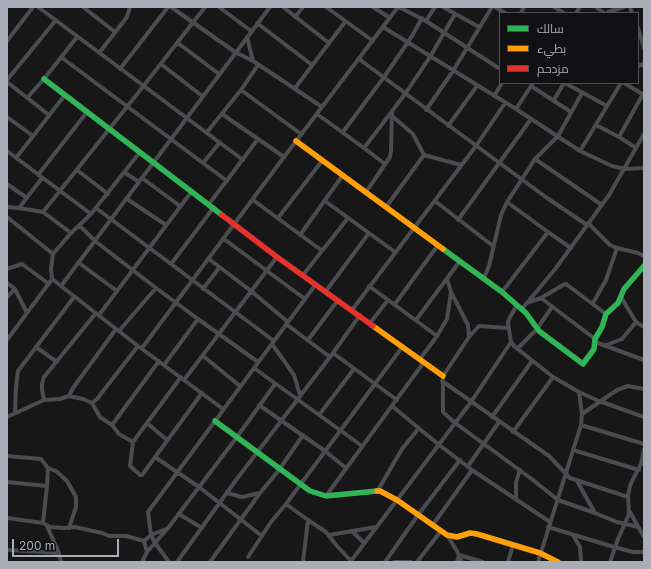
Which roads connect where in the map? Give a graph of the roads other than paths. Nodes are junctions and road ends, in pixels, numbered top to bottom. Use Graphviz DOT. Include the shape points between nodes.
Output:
graph roads {
  1 [pos="33,7"];
  2 [pos="38,7"];
  3 [pos="83,7"];
  4 [pos="168,7"];
  5 [pos="171,7"];
  6 [pos="205,7"];
  7 [pos="219,7"];
  8 [pos="283,7"];
  9 [pos="303,7"];
  10 [pos="326,7"];
  11 [pos="374,7"];
  12 [pos="398,7"];
  13 [pos="435,7"];
  14 [pos="443,7"];
  15 [pos="492,7"];
  16 [pos="596,7"];
  17 [pos="624,7"];
  18 [pos="128,8"];
  19 [pos="267,8"];
  20 [pos="605,12"];
  21 [pos="610,12"];
  22 [pos="455,14"];
  23 [pos="295,17"];
  24 [pos="390,18"];
  25 [pos="56,20"];
  26 [pos="424,20"];
  27 [pos="194,22"];
  28 [pos="345,22"];
  29 [pos="257,23"];
  30 [pos="383,27"];
  31 [pos="479,27"];
  32 [pos="251,31"];
  33 [pos="639,31"];
  34 [pos="116,32"];
  35 [pos="445,32"];
  36 [pos="77,37"];
  37 [pos="247,37"];
  38 [pos="7,41"];
  39 [pos="373,41"];
  40 [pos="178,43"];
  41 [pos="329,43"];
  42 [pos="408,43"];
  43 [pos="467,47"];
  44 [pos="644,48"];
  45 [pos="235,52"];
  46 [pos="99,53"];
  47 [pos="61,57"];
  48 [pos="430,57"];
  49 [pos="359,59"];
  50 [pos="252,61"];
  51 [pos="161,64"];
  52 [pos="258,65"];
  53 [pos="312,65"];
  54 [pos="499,68"];
  55 [pos="120,69"];
  56 [pos="453,71"];
  57 [pos="219,74"];
  58 [pos="384,77"];
  59 [pos="44,79"];
  60 [pos="7,81"];
  61 [pos="501,84"];
  62 [pos="564,84"];
  63 [pos="567,84"];
  64 [pos="621,84"];
  65 [pos="624,84"];
  66 [pos="532,85"];
  67 [pos="477,86"];
  68 [pos="144,87"];
  69 [pos="295,88"];
  70 [pos="241,90"];
  71 [pos="582,93"];
  72 [pos="405,94"];
  73 [pos="65,95"];
  74 [pos="644,95"];
  75 [pos="202,96"];
  76 [pos="494,96"];
  77 [pos="26,98"];
  78 [pos="554,100"];
  79 [pos="505,103"];
  80 [pos="607,106"];
  81 [pos="127,107"];
  82 [pos="322,107"];
  83 [pos="516,109"];
  84 [pos="426,110"];
  85 [pos="87,112"];
  86 [pos="571,112"];
  87 [pos="222,114"];
  88 [pos="317,114"];
  89 [pos="392,114"];
  90 [pos="49,115"];
  91 [pos="7,116"];
  92 [pos="186,117"];
  93 [pos="531,119"];
  94 [pos="596,125"];
  95 [pos="448,126"];
  96 [pos="109,128"];
  97 [pos="207,132"];
  98 [pos="343,132"];
  99 [pos="301,134"];
  100 [pos="644,134"];
  101 [pos="33,136"];
  102 [pos="558,136"];
  103 [pos="618,137"];
  104 [pos="170,139"];
  105 [pos="258,139"];
  106 [pos="296,141"];
  107 [pos="220,142"];
  108 [pos="476,146"];
  109 [pos="364,148"];
  110 [pos="636,148"];
  111 [pos="7,151"];
  112 [pos="580,151"];
  113 [pos="140,152"];
  114 [pos="424,155"];
  115 [pos="284,157"];
  116 [pos="16,158"];
  117 [pos="535,159"];
  118 [pos="243,160"];
  119 [pos="322,161"];
  120 [pos="153,162"];
  121 [pos="203,163"];
  122 [pos="499,163"];
  123 [pos="385,164"];
  124 [pos="461,165"];
  125 [pos="625,168"];
  126 [pos="644,168"];
  127 [pos="76,170"];
  128 [pos="124,172"];
  129 [pos="38,175"];
  130 [pos="343,175"];
  131 [pos="42,178"];
  132 [pos="142,178"];
  133 [pos="521,179"];
  134 [pos="227,181"];
  135 [pos="139,182"];
  136 [pos="7,184"];
  137 [pos="192,191"];
  138 [pos="60,192"];
  139 [pos="366,192"];
  140 [pos="108,194"];
  141 [pos="27,198"];
  142 [pos="127,199"];
  143 [pos="253,200"];
  144 [pos="325,201"];
  145 [pos="435,202"];
  146 [pos="507,202"];
  147 [pos="602,204"];
  148 [pos="180,206"];
  149 [pos="211,206"];
  150 [pos="7,207"];
  151 [pos="386,207"];
  152 [pos="19,208"];
  153 [pos="96,208"];
  154 [pos="43,212"];
  155 [pos="91,214"];
  156 [pos="278,218"];
  157 [pos="348,218"];
  158 [pos="8,220"];
  159 [pos="111,220"];
  160 [pos="458,220"];
  161 [pos="235,224"];
  162 [pos="587,224"];
  163 [pos="166,225"];
  164 [pos="80,226"];
  165 [pos="414,228"];
  166 [pos="548,232"];
  167 [pos="71,233"];
  168 [pos="369,233"];
  169 [pos="300,235"];
  170 [pos="224,238"];
  171 [pos="95,240"];
  172 [pos="438,245"];
  173 [pos="493,246"];
  174 [pos="149,248"];
  175 [pos="571,248"];
  176 [pos="617,248"];
  177 [pos="322,250"];
  178 [pos="395,252"];
  179 [pos="53,254"];
  180 [pos="644,256"];
  181 [pos="277,257"];
  182 [pos="209,259"];
  183 [pos="460,262"];
  184 [pos="79,263"];
  185 [pos="171,264"];
  186 [pos="644,266"];
  187 [pos="219,268"];
  188 [pos="7,269"];
  189 [pos="133,270"];
  190 [pos="266,270"];
  191 [pos="303,275"];
  192 [pos="52,278"];
  193 [pos="484,278"];
  194 [pos="447,279"];
  195 [pos="192,281"];
  196 [pos="7,283"];
  197 [pos="48,284"];
  198 [pos="316,284"];
  199 [pos="61,286"];
  200 [pos="369,286"];
  201 [pos="156,288"];
  202 [pos="15,289"];
  203 [pos="203,289"];
  204 [pos="117,291"];
  205 [pos="251,291"];
  206 [pos="326,291"];
  207 [pos="451,292"];
  208 [pos="502,292"];
  209 [pos="74,296"];
  210 [pos="621,296"];
  211 [pos="7,297"];
  212 [pos="541,298"];
  213 [pos="305,299"];
  214 [pos="338,300"];
  215 [pos="388,300"];
  216 [pos="528,302"];
  217 [pos="175,303"];
  218 [pos="593,303"];
  219 [pos="395,304"];
  220 [pos="517,305"];
  221 [pos="552,306"];
  222 [pos="522,309"];
  223 [pos="352,310"];
  224 [pos="27,313"];
  225 [pos="235,313"];
  226 [pos="97,314"];
  227 [pos="606,314"];
  228 [pos="360,315"];
  229 [pos="198,318"];
  230 [pos="416,320"];
  231 [pos="636,322"];
  232 [pos="287,323"];
  233 [pos="370,323"];
  234 [pos="644,327"];
  235 [pos="508,328"];
  236 [pos="537,329"];
  237 [pos="118,330"];
  238 [pos="219,334"];
  239 [pos="437,336"];
  240 [pos="469,337"];
  241 [pos="7,340"];
  242 [pos="308,340"];
  243 [pos="595,340"];
  244 [pos="511,342"];
  245 [pos="273,343"];
  246 [pos="605,345"];
  247 [pos="403,346"];
  248 [pos="36,347"];
  249 [pos="140,347"];
  250 [pos="517,349"];
  251 [pos="333,352"];
  252 [pos="203,356"];
  253 [pos="330,357"];
  254 [pos="644,360"];
  255 [pos="159,361"];
  256 [pos="422,361"];
  257 [pos="532,361"];
  258 [pos="57,362"];
  259 [pos="258,362"];
  260 [pos="164,364"];
  261 [pos="254,368"];
  262 [pos="354,369"];
  263 [pos="554,377"];
  264 [pos="183,379"];
  265 [pos="443,379"];
  266 [pos="275,384"];
  267 [pos="375,385"];
  268 [pos="240,386"];
  269 [pos="644,390"];
  270 [pos="579,392"];
  271 [pos="202,393"];
  272 [pos="69,396"];
  273 [pos="298,397"];
  274 [pos="44,400"];
  275 [pos="397,400"];
  276 [pos="600,401"];
  277 [pos="470,402"];
  278 [pos="92,403"];
  279 [pos="260,405"];
  280 [pos="392,406"];
  281 [pos="223,409"];
  282 [pos="16,413"];
  283 [pos="582,414"];
  284 [pos="319,415"];
  285 [pos="7,417"];
  286 [pos="492,417"];
  287 [pos="644,417"];
  288 [pos="215,421"];
  289 [pos="282,421"];
  290 [pos="454,422"];
  291 [pos="499,422"];
  292 [pos="147,423"];
  293 [pos="112,425"];
  294 [pos="580,425"];
  295 [pos="419,428"];
  296 [pos="340,430"];
  297 [pos="513,432"];
  298 [pos="303,435"];
  299 [pos="237,437"];
  300 [pos="167,440"];
  301 [pos="133,442"];
  302 [pos="438,444"];
  303 [pos="644,444"];
  304 [pos="484,445"];
  305 [pos="362,446"];
  306 [pos="644,449"];
  307 [pos="573,450"];
  308 [pos="326,451"];
  309 [pos="257,453"];
  310 [pos="7,456"];
  311 [pos="155,457"];
  312 [pos="460,460"];
  313 [pos="468,466"];
  314 [pos="48,468"];
  315 [pos="346,468"];
  316 [pos="279,470"];
  317 [pos="472,470"];
  318 [pos="520,470"];
  319 [pos="639,470"];
  320 [pos="177,472"];
  321 [pos="566,474"];
  322 [pos="576,481"];
  323 [pos="7,482"];
  324 [pos="300,484"];
  325 [pos="47,486"];
  326 [pos="199,487"];
  327 [pos="378,490"];
  328 [pos="227,493"];
  329 [pos="260,493"];
  330 [pos="326,496"];
  331 [pos="628,497"];
  332 [pos="397,500"];
  333 [pos="516,500"];
  334 [pos="558,500"];
  335 [pos="219,504"];
  336 [pos="286,504"];
  337 [pos="630,512"];
  338 [pos="595,513"];
  339 [pos="179,514"];
  340 [pos="418,515"];
  341 [pos="7,518"];
  342 [pos="241,519"];
  343 [pos="308,520"];
  344 [pos="550,522"];
  345 [pos="624,523"];
  346 [pos="45,524"];
  347 [pos="432,526"];
  348 [pos="376,527"];
  349 [pos="548,527"];
  350 [pos="69,528"];
  351 [pos="168,528"];
  352 [pos="202,528"];
  353 [pos="638,528"];
  354 [pos="352,531"];
  355 [pos="441,531"];
  356 [pos="572,534"];
  357 [pos="151,535"];
  358 [pos="329,535"];
  359 [pos="447,535"];
  360 [pos="262,536"];
  361 [pos="644,537"];
  362 [pos="144,540"];
  363 [pos="155,543"];
  364 [pos="364,543"];
  365 [pos="514,545"];
  366 [pos="614,548"];
  367 [pos="7,550"];
  368 [pos="147,552"];
  369 [pos="644,552"];
  370 [pos="540,553"];
  371 [pos="59,554"];
  372 [pos="459,555"];
  373 [pos="248,557"];
  374 [pos="179,561"];
  375 [pos="352,561"];
  376 [pos="61,562"];
  377 [pos="142,562"];
  378 [pos="169,562"];
  379 [pos="210,562"];
  380 [pos="302,562"];
  381 [pos="385,562"];
  382 [pos="394,562"];
  383 [pos="411,562"];
  384 [pos="417,562"];
  385 [pos="457,562"];
  386 [pos="462,562"];
  387 [pos="483,562"];
  388 [pos="508,562"];
  389 [pos="538,562"];
  390 [pos="558,562"];
  391 [pos="581,562"];
  392 [pos="610,562"];
  1 -- 38 [label="street"];
  2 -- 25 [label="street"];
  3 -- 34 [label="street"];
  4 -- 55 [label="street"];
  5 -- 27 [label="street"];
  6 -- 27 [label="street"];
  7 -- 32 [label="street"];
  8 -- 23 [label="street"];
  9 -- 23 [label="street"];
  10 -- 28 [label="street"];
  11 -- 24 [label="street"];
  12 -- 24 [label="street"];
  12 -- 26 [label="street"];
  13 -- 26 [label="street"];
  14 -- 22 [label="street"];
  15 -- 31 [label="street"];
  16 -- 20 [label="street"];
  17 -- 21 [label="street"];
  18 -- 34 [label="street" via="127,17"];
  19 -- 29 [label="street"];
  22 -- 31 [label="street"];
  22 -- 35 [label="street"];
  23 -- 41 [label="street"];
  24 -- 30 [label="street"];
  25 -- 36 [label="street"];
  25 -- 60 [label="street"];
  26 -- 35 [label="street"];
  26 -- 42 [label="street"];
  27 -- 40 [label="street"];
  27 -- 45 [label="street"];
  28 -- 39 [label="street"];
  28 -- 41 [label="street"];
  29 -- 32 [label="street"];
  29 -- 53 [label="street"];
  30 -- 39 [label="street"];
  30 -- 42 [label="street"];
  31 -- 43 [label="street"];
  32 -- 37 [label="street"];
  33 -- 44 [label="street"];
  34 -- 46 [label="street"];
  35 -- 43 [label="street"];
  35 -- 48 [label="street"];
  36 -- 46 [label="street"];
  36 -- 47 [label="street"];
  37 -- 45 [label="street"];
  37 -- 50 [label="street"];
  39 -- 49 [label="street"];
  40 -- 51 [label="street"];
  40 -- 57 [label="street"];
  41 -- 53 [label="street"];
  42 -- 48 [label="street"];
  42 -- 58 [label="street"];
  43 -- 54 [label="street"];
  43 -- 56 [label="street"];
  45 -- 50 [label="street"];
  45 -- 57 [label="street"];
  46 -- 55 [label="street"];
  47 -- 59 [label="street"];
  47 -- 81 [label="street"];
  48 -- 56 [label="street"];
  48 -- 72 [label="street"];
  49 -- 58 [label="street"];
  49 -- 82 [label="street"];
  50 -- 52 [label="street"];
  51 -- 68 [label="street"];
  51 -- 75 [label="street"];
  52 -- 69 [label="street"];
  52 -- 70 [label="street"];
  53 -- 69 [label="street"];
  55 -- 68 [label="street"];
  56 -- 67 [label="street"];
  56 -- 84 [label="street"];
  57 -- 75 [label="street"];
  58 -- 72 [label="street"];
  58 -- 98 [label="street"];
  59 -- 73 [label="street"];
  59 -- 77 [label="street"];
  60 -- 77 [label="street"];
  61 -- 76 [label="street"];
  62 -- 78 [label="street"];
  63 -- 71 [label="street"];
  64 -- 80 [label="street"];
  65 -- 74 [label="street"];
  66 -- 78 [label="street"];
  66 -- 83 [label="street"];
  67 -- 76 [label="street"];
  67 -- 95 [label="street"];
  68 -- 81 [label="street"];
  68 -- 92 [label="street"];
  69 -- 82 [label="street"];
  70 -- 87 [label="street"];
  70 -- 99 [label="street"];
  71 -- 80 [label="street"];
  71 -- 86 [label="street"];
  72 -- 84 [label="street"];
  72 -- 89 [label="street"];
  73 -- 85 [label="street"];
  73 -- 90 [label="street"];
  74 -- 103 [label="street"];
  75 -- 92 [label="street"];
  76 -- 79 [label="street"];
  77 -- 90 [label="street"];
  78 -- 86 [label="street"];
  79 -- 83 [label="street"];
  79 -- 108 [label="street"];
  80 -- 94 [label="street"];
  81 -- 96 [label="street"];
  81 -- 104 [label="street"];
  82 -- 88 [label="street"];
  83 -- 93 [label="street"];
  84 -- 95 [label="street"];
  85 -- 96 [label="street"];
  85 -- 129 [label="street"];
  86 -- 102 [label="street"];
  87 -- 97 [label="street"];
  87 -- 105 [label="street"];
  88 -- 98 [label="street"];
  88 -- 99 [label="street"];
  89 -- 109 [label="street"];
  89 -- 114 [label="street" via="413,134"];
  89 -- 123 [label="street" via="391,151"];
  90 -- 101 [label="street"];
  91 -- 101 [label="street"];
  92 -- 97 [label="street"];
  92 -- 104 [label="street"];
  93 -- 102 [label="street"];
  93 -- 122 [label="street"];
  94 -- 103 [label="street"];
  94 -- 112 [label="street"];
  95 -- 108 [label="street"];
  96 -- 113 [label="street"];
  96 -- 127 [label="street"];
  97 -- 107 [label="street"];
  98 -- 109 [label="street"];
  99 -- 106 [label="street"];
  100 -- 110 [label="street"];
  101 -- 116 [label="street"];
  102 -- 112 [label="street"];
  102 -- 117 [label="street"];
  103 -- 110 [label="street"];
  104 -- 120 [label="street"];
  104 -- 121 [label="street"];
  105 -- 115 [label="street"];
  105 -- 118 [label="street"];
  106 -- 115 [label="street"];
  106 -- 119 [label="street"];
  107 -- 118 [label="street"];
  107 -- 121 [label="street"];
  108 -- 122 [label="street"];
  108 -- 124 [label="street"];
  109 -- 123 [label="street"];
  110 -- 125 [label="street"];
  111 -- 116 [label="street"];
  112 -- 125 [label="street" via="612,166"];
  113 -- 120 [label="street"];
  113 -- 128 [label="street"];
  114 -- 124 [label="street"];
  114 -- 151 [label="street"];
  115 -- 143 [label="street"];
  116 -- 129 [label="street"];
  117 -- 133 [label="street"];
  117 -- 147 [label="street"];
  118 -- 134 [label="street"];
  119 -- 130 [label="street"];
  119 -- 156 [label="street"];
  120 -- 132 [label="street"];
  120 -- 137 [label="street"];
  121 -- 134 [label="street"];
  122 -- 133 [label="street"];
  122 -- 160 [label="street"];
  123 -- 139 [label="street"];
  124 -- 145 [label="street"];
  125 -- 126 [label="street"];
  125 -- 147 [label="street"];
  127 -- 138 [label="street"];
  127 -- 140 [label="street"];
  128 -- 135 [label="street"];
  128 -- 140 [label="street"];
  129 -- 131 [label="street"];
  130 -- 139 [label="street"];
  130 -- 144 [label="street"];
  131 -- 138 [label="street"];
  131 -- 141 [label="street"];
  132 -- 135 [label="street"];
  132 -- 148 [label="street"];
  133 -- 146 [label="street"];
  133 -- 162 [label="street"];
  134 -- 149 [label="street"];
  135 -- 142 [label="street"];
  136 -- 141 [label="street"];
  137 -- 148 [label="street"];
  137 -- 149 [label="street"];
  138 -- 154 [label="street"];
  138 -- 155 [label="street"];
  139 -- 151 [label="street"];
  140 -- 153 [label="street"];
  141 -- 152 [label="street"];
  142 -- 159 [label="street"];
  142 -- 163 [label="street"];
  143 -- 156 [label="street"];
  143 -- 161 [label="street"];
  144 -- 157 [label="street"];
  144 -- 169 [label="street"];
  145 -- 160 [label="street"];
  145 -- 165 [label="street"];
  146 -- 166 [label="street"];
  146 -- 173 [label="street"];
  147 -- 162 [label="street"];
  148 -- 163 [label="street"];
  149 -- 161 [label="street"];
  149 -- 185 [label="street"];
  150 -- 152 [label="street"];
  151 -- 165 [label="street"];
  152 -- 154 [label="street"];
  153 -- 155 [label="street"];
  153 -- 159 [label="street"];
  154 -- 167 [label="street"];
  155 -- 164 [label="street"];
  156 -- 169 [label="street"];
  157 -- 168 [label="street"];
  157 -- 177 [label="street"];
  158 -- 179 [label="street"];
  159 -- 171 [label="street"];
  159 -- 174 [label="street"];
  160 -- 173 [label="street"];
  161 -- 170 [label="street"];
  161 -- 181 [label="street"];
  162 -- 175 [label="street"];
  162 -- 176 [label="street" via="610,245"];
  163 -- 174 [label="street"];
  164 -- 167 [label="street"];
  164 -- 171 [label="street"];
  165 -- 172 [label="street"];
  165 -- 178 [label="street"];
  166 -- 175 [label="street"];
  166 -- 208 [label="street"];
  167 -- 179 [label="street"];
  168 -- 178 [label="street"];
  168 -- 206 [label="street"];
  169 -- 177 [label="street"];
  170 -- 182 [label="street"];
  170 -- 190 [label="street"];
  171 -- 184 [label="street"];
  171 -- 189 [label="street"];
  172 -- 183 [label="street"];
  172 -- 219 [label="street"];
  173 -- 193 [label="street"];
  174 -- 185 [label="street"];
  174 -- 189 [label="street"];
  175 -- 216 [label="street"];
  176 -- 180 [label="street"];
  176 -- 218 [label="street" via="606,280"];
  177 -- 191 [label="street"];
  178 -- 200 [label="street"];
  179 -- 192 [label="street"];
  181 -- 190 [label="street"];
  181 -- 191 [label="street"];
  182 -- 187 [label="street"];
  182 -- 195 [label="street"];
  183 -- 193 [label="street"];
  183 -- 194 [label="street"];
  184 -- 199 [label="street"];
  184 -- 204 [label="street"];
  185 -- 195 [label="street"];
  186 -- 210 [label="street"];
  187 -- 203 [label="street"];
  187 -- 205 [label="street"];
  188 -- 197 [label="street" via="22,264"];
  189 -- 201 [label="street"];
  189 -- 204 [label="street"];
  190 -- 205 [label="street"];
  190 -- 213 [label="street"];
  191 -- 198 [label="street"];
  192 -- 197 [label="street"];
  192 -- 199 [label="street"];
  193 -- 208 [label="street"];
  194 -- 207 [label="street"];
  194 -- 230 [label="street"];
  195 -- 203 [label="street"];
  195 -- 217 [label="street"];
  196 -- 202 [label="street"];
  197 -- 224 [label="street"];
  198 -- 206 [label="street"];
  198 -- 213 [label="street"];
  199 -- 209 [label="street"];
  200 -- 215 [label="street"];
  200 -- 223 [label="street"];
  201 -- 217 [label="street"];
  201 -- 237 [label="street"];
  202 -- 211 [label="street"];
  202 -- 224 [label="street"];
  203 -- 225 [label="street"];
  204 -- 226 [label="street"];
  205 -- 225 [label="street"];
  205 -- 232 [label="street"];
  206 -- 214 [label="street"];
  207 -- 239 [label="street" via="447,318"];
  207 -- 240 [label="street" via="468,325"];
  208 -- 220 [label="street"];
  209 -- 226 [label="street"];
  209 -- 248 [label="street"];
  210 -- 227 [label="street" via="618,303"];
  210 -- 231 [label="street"];
  212 -- 216 [label="street"];
  212 -- 218 [label="street" via="566,284"];
  212 -- 221 [label="street"];
  213 -- 232 [label="street"];
  214 -- 223 [label="street"];
  214 -- 242 [label="street"];
  215 -- 219 [label="street"];
  215 -- 233 [label="street"];
  216 -- 222 [label="street"];
  217 -- 229 [label="street"];
  217 -- 249 [label="street"];
  218 -- 227 [label="street"];
  219 -- 230 [label="street"];
  220 -- 222 [label="street"];
  220 -- 235 [label="street" via="508,319"];
  221 -- 236 [label="street"];
  221 -- 243 [label="street"];
  222 -- 236 [label="street"];
  223 -- 228 [label="street"];
  224 -- 241 [label="street"];
  225 -- 238 [label="street"];
  225 -- 245 [label="street"];
  226 -- 237 [label="street"];
  226 -- 258 [label="street"];
  227 -- 243 [label="street"];
  228 -- 233 [label="street"];
  228 -- 251 [label="street"];
  229 -- 238 [label="street"];
  229 -- 260 [label="street"];
  230 -- 239 [label="street"];
  231 -- 234 [label="street"];
  231 -- 246 [label="street" via="622,339"];
  232 -- 242 [label="street"];
  232 -- 245 [label="street"];
  233 -- 247 [label="street"];
  235 -- 240 [label="street" via="479,326"];
  235 -- 244 [label="street"];
  236 -- 243 [label="street" via="583,364 594,349"];
  236 -- 250 [label="street"];
  237 -- 249 [label="street"];
  237 -- 272 [label="street"];
  238 -- 252 [label="street"];
  238 -- 259 [label="street"];
  239 -- 256 [label="street"];
  240 -- 265 [label="street"];
  242 -- 253 [label="street"];
  243 -- 246 [label="street"];
  244 -- 250 [label="street"];
  244 -- 277 [label="street"];
  245 -- 259 [label="street"];
  245 -- 273 [label="street" via="294,375"];
  246 -- 254 [label="street"];
  247 -- 256 [label="street"];
  247 -- 267 [label="street"];
  248 -- 258 [label="street"];
  248 -- 282 [label="street" via="18,371"];
  249 -- 255 [label="street"];
  249 -- 278 [label="street"];
  250 -- 257 [label="street"];
  251 -- 253 [label="street"];
  251 -- 262 [label="street"];
  252 -- 264 [label="street"];
  252 -- 268 [label="street"];
  253 -- 273 [label="street"];
  255 -- 260 [label="street"];
  255 -- 293 [label="street"];
  256 -- 265 [label="street"];
  256 -- 275 [label="street"];
  257 -- 263 [label="street"];
  257 -- 286 [label="street"];
  258 -- 274 [label="street" via="44,377"];
  259 -- 261 [label="street"];
  260 -- 264 [label="street"];
  261 -- 266 [label="street"];
  261 -- 268 [label="street"];
  262 -- 267 [label="street"];
  262 -- 284 [label="street"];
  263 -- 270 [label="street"];
  263 -- 297 [label="street"];
  264 -- 271 [label="street"];
  264 -- 292 [label="street"];
  265 -- 277 [label="street"];
  265 -- 290 [label="street" via="443,412"];
  266 -- 273 [label="street"];
  266 -- 279 [label="street"];
  267 -- 275 [label="street"];
  267 -- 296 [label="street"];
  268 -- 281 [label="street"];
  269 -- 276 [label="street" via="628,386"];
  270 -- 276 [label="street"];
  270 -- 283 [label="street"];
  271 -- 281 [label="street"];
  271 -- 300 [label="street"];
  272 -- 274 [label="street" via="60,400"];
  272 -- 278 [label="street"];
  273 -- 284 [label="street"];
  273 -- 289 [label="street"];
  274 -- 282 [label="street"];
  275 -- 280 [label="street"];
  276 -- 283 [label="street"];
  276 -- 287 [label="street"];
  277 -- 286 [label="street"];
  277 -- 290 [label="street"];
  278 -- 293 [label="street" via="100,417"];
  279 -- 289 [label="street"];
  279 -- 299 [label="street"];
  280 -- 295 [label="street"];
  280 -- 305 [label="street"];
  281 -- 288 [label="street"];
  282 -- 285 [label="street"];
  283 -- 294 [label="street"];
  284 -- 296 [label="street"];
  286 -- 291 [label="street"];
  288 -- 299 [label="street"];
  288 -- 320 [label="street"];
  289 -- 298 [label="street"];
  289 -- 309 [label="street"];
  290 -- 302 [label="street"];
  290 -- 304 [label="street"];
  291 -- 297 [label="street"];
  291 -- 304 [label="street"];
  292 -- 300 [label="street"];
  292 -- 301 [label="street"];
  293 -- 301 [label="street" via="119,434"];
  294 -- 303 [label="street"];
  294 -- 307 [label="street"];
  295 -- 302 [label="street"];
  295 -- 327 [label="street" via="402,449"];
  296 -- 305 [label="street"];
  296 -- 308 [label="street"];
  297 -- 321 [label="street" via="549,456"];
  298 -- 308 [label="street"];
  298 -- 316 [label="street"];
  299 -- 309 [label="street"];
  299 -- 326 [label="street"];
  300 -- 311 [label="street"];
  301 -- 311 [label="street" via="130,466 140,475"];
  302 -- 312 [label="street"];
  302 -- 332 [label="street"];
  304 -- 313 [label="street"];
  304 -- 318 [label="street"];
  305 -- 315 [label="street"];
  306 -- 319 [label="street"];
  307 -- 319 [label="street"];
  307 -- 321 [label="street"];
  308 -- 315 [label="street"];
  308 -- 324 [label="street"];
  309 -- 316 [label="street"];
  309 -- 328 [label="street"];
  310 -- 314 [label="street" via="41,459"];
  311 -- 320 [label="street"];
  312 -- 313 [label="street"];
  312 -- 340 [label="street"];
  313 -- 317 [label="street"];
  314 -- 325 [label="street"];
  314 -- 350 [label="street" via="67,481 76,496 76,507"];
  315 -- 330 [label="street"];
  316 -- 324 [label="street"];
  316 -- 329 [label="street"];
  317 -- 333 [label="street"];
  317 -- 347 [label="street"];
  318 -- 333 [label="street" via="516,482"];
  318 -- 334 [label="street"];
  319 -- 331 [label="street" via="632,481"];
  320 -- 326 [label="street"];
  320 -- 357 [label="street" via="148,512"];
  321 -- 322 [label="street"];
  321 -- 334 [label="street"];
  322 -- 331 [label="street"];
  322 -- 338 [label="street"];
  323 -- 325 [label="street"];
  324 -- 330 [label="street" via="310,491"];
  324 -- 336 [label="street"];
  325 -- 346 [label="street"];
  326 -- 335 [label="street"];
  326 -- 339 [label="street"];
  327 -- 330 [label="street"];
  327 -- 332 [label="street"];
  328 -- 329 [label="street" via="242,497"];
  328 -- 335 [label="street"];
  329 -- 342 [label="street"];
  331 -- 337 [label="street"];
  332 -- 340 [label="street"];
  332 -- 348 [label="street"];
  333 -- 344 [label="street"];
  334 -- 338 [label="street"];
  334 -- 344 [label="street"];
  335 -- 342 [label="street"];
  335 -- 352 [label="street"];
  336 -- 343 [label="street"];
  336 -- 360 [label="street"];
  337 -- 345 [label="street"];
  337 -- 353 [label="street"];
  338 -- 345 [label="street"];
  339 -- 351 [label="street"];
  339 -- 352 [label="street"];
  340 -- 347 [label="street"];
  340 -- 381 [label="street"];
  341 -- 346 [label="street"];
  342 -- 360 [label="street"];
  342 -- 379 [label="street"];
  343 -- 358 [label="street"];
  343 -- 380 [label="street"];
  344 -- 349 [label="street"];
  345 -- 353 [label="street"];
  345 -- 366 [label="street"];
  346 -- 350 [label="street"];
  346 -- 371 [label="street"];
  347 -- 355 [label="street"];
  348 -- 354 [label="street"];
  348 -- 364 [label="street"];
  349 -- 356 [label="street"];
  349 -- 370 [label="street"];
  350 -- 362 [label="street" via="76,527 109,536"];
  351 -- 357 [label="street"];
  351 -- 363 [label="street"];
  352 -- 374 [label="street"];
  353 -- 361 [label="street"];
  354 -- 358 [label="street"];
  354 -- 364 [label="street"];
  355 -- 359 [label="street"];
  355 -- 384 [label="street"];
  356 -- 366 [label="street"];
  356 -- 391 [label="street" via="580,547"];
  357 -- 362 [label="street"];
  357 -- 363 [label="street"];
  358 -- 375 [label="street"];
  359 -- 365 [label="street" via="457,537 470,533 477,534"];
  359 -- 372 [label="street"];
  360 -- 373 [label="street"];
  362 -- 368 [label="street"];
  363 -- 368 [label="street"];
  363 -- 378 [label="street"];
  364 -- 375 [label="street"];
  365 -- 370 [label="street"];
  365 -- 388 [label="street"];
  366 -- 369 [label="street"];
  366 -- 392 [label="street"];
  367 -- 371 [label="street"];
  368 -- 377 [label="street"];
  370 -- 389 [label="street"];
  370 -- 390 [label="street"];
  371 -- 376 [label="street"];
  372 -- 385 [label="street"];
  372 -- 386 [label="street"];
  372 -- 387 [label="street"];
  382 -- 383 [label="street"];
}
